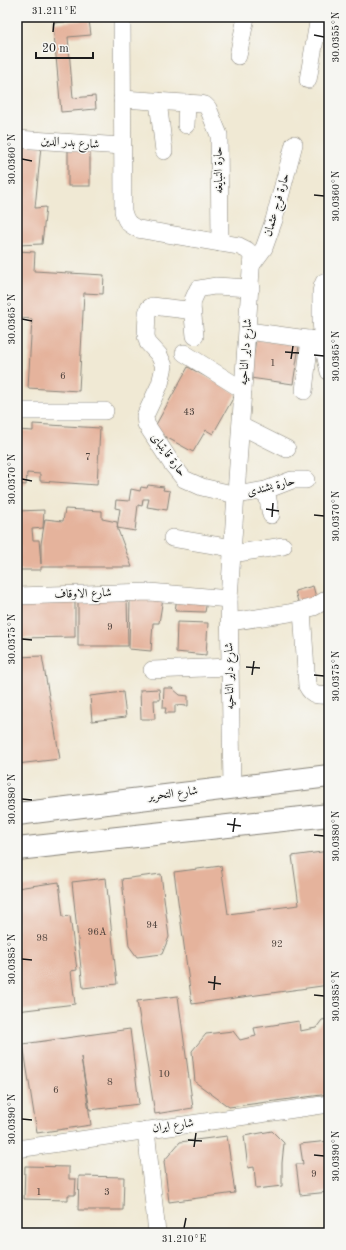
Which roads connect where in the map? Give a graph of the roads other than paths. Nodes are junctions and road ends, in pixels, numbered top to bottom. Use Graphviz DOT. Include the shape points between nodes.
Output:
graph roads {
  1 [pos="122,17"];
  2 [pos="246,17"];
  3 [pos="319,17"];
  4 [pos="238,56"];
  5 [pos="308,80"];
  6 [pos="122,99"];
  7 [pos="158,101"];
  8 [pos="194,103"];
  9 [pos="186,125"];
  10 [pos="17,139"];
  11 [pos="294,144"];
  12 [pos="122,146"];
  13 [pos="164,151"];
  14 [pos="220,243"];
  15 [pos="253,263"];
  16 [pos="329,280"];
  17 [pos="251,288"];
  18 [pos="192,306"];
  19 [pos="248,331"];
  20 [pos="195,336"];
  21 [pos="316,340"];
  22 [pos="184,353"];
  23 [pos="329,372"];
  24 [pos="243,390"];
  25 [pos="304,391"];
  26 [pos="17,411"];
  27 [pos="105,411"];
  28 [pos="241,426"];
  29 [pos="287,450"];
  30 [pos="306,480"];
  31 [pos="266,490"];
  32 [pos="236,495"];
  33 [pos="271,515"];
  34 [pos="172,538"];
  35 [pos="283,546"];
  36 [pos="232,551"];
  37 [pos="17,596"];
  38 [pos="329,598"];
  39 [pos="229,599"];
  40 [pos="302,610"];
  41 [pos="230,622"];
  42 [pos="230,667"];
  43 [pos="152,670"];
  44 [pos="329,695"];
  45 [pos="329,776"];
  46 [pos="232,787"];
  47 [pos="17,814"];
  48 [pos="329,815"];
  49 [pos="17,849"];
  50 [pos="329,1104"];
  51 [pos="146,1130"];
  52 [pos="17,1149"];
  53 [pos="157,1233"];
  1 -- 6 [label="street"];
  2 -- 4 [label="street"];
  3 -- 5 [label="street"];
  6 -- 7 [label="street"];
  6 -- 12 [label="street"];
  7 -- 8 [label="street"];
  7 -- 13 [label="street"];
  8 -- 9 [label="street"];
  8 -- 14 [label="street, حارة النبايغه" via="208,108 219,135"];
  10 -- 12 [label="street, شارع بدر الدين"];
  11 -- 15 [label="street, حارة فرج عثمان" via="274,220 264,248"];
  12 -- 14 [label="street" via="123,211 128,224 138,229"];
  14 -- 15 [label="street" via="247,250 252,255"];
  15 -- 17 [label="street, شارع داير الناحيه"];
  16 -- 21 [label="street" via="324,282 321,289"];
  17 -- 18 [label="street" via="215,286 198,289"];
  17 -- 19 [label="street, شارع داير الناحيه"];
  18 -- 20 [label="street"];
  18 -- 32 [label="street, حارة قايتباى" via="187,310 152,306 148,310 146,336 164,366 160,384 145,416 146,424 184,479 202,487"];
  19 -- 21 [label="street"];
  19 -- 24 [label="street, شارع داير الناحيه"];
  21 -- 23 [label="street"];
  21 -- 25 [label="street"];
  22 -- 24 [label="street"];
  24 -- 28 [label="street, شارع داير الناحيه"];
  26 -- 27 [label="street"];
  28 -- 29 [label="street"];
  28 -- 32 [label="street, شارع داير الناحيه"];
  30 -- 31 [label="street, حارة بشندى" via="292,480"];
  31 -- 32 [label="street, حارة بشندى"];
  31 -- 33 [label="street"];
  32 -- 36 [label="street, شارع داير الناحيه"];
  34 -- 36 [label="street"];
  35 -- 36 [label="street"];
  36 -- 39 [label="street, شارع داير الناحيه"];
  37 -- 39 [label="street, شارع الاوقاف" via="150,592"];
  38 -- 40 [label="street" via="314,607"];
  39 -- 41 [label="street, شارع داير الناحيه"];
  40 -- 41 [label="street"];
  40 -- 44 [label="street" via="307,686 314,694"];
  41 -- 42 [label="street, شارع داير الناحيه"];
  42 -- 43 [label="street"];
  42 -- 46 [label="street, شارع داير الناحيه"];
  45 -- 46 [label="main road, شارع التحرير"];
  46 -- 47 [label="main road, شارع التحرير"];
  48 -- 49 [label="main road"];
  50 -- 51 [label="street, شارع ايران"];
  51 -- 52 [label="street, شارع ايران"];
  51 -- 53 [label="street"];
}
